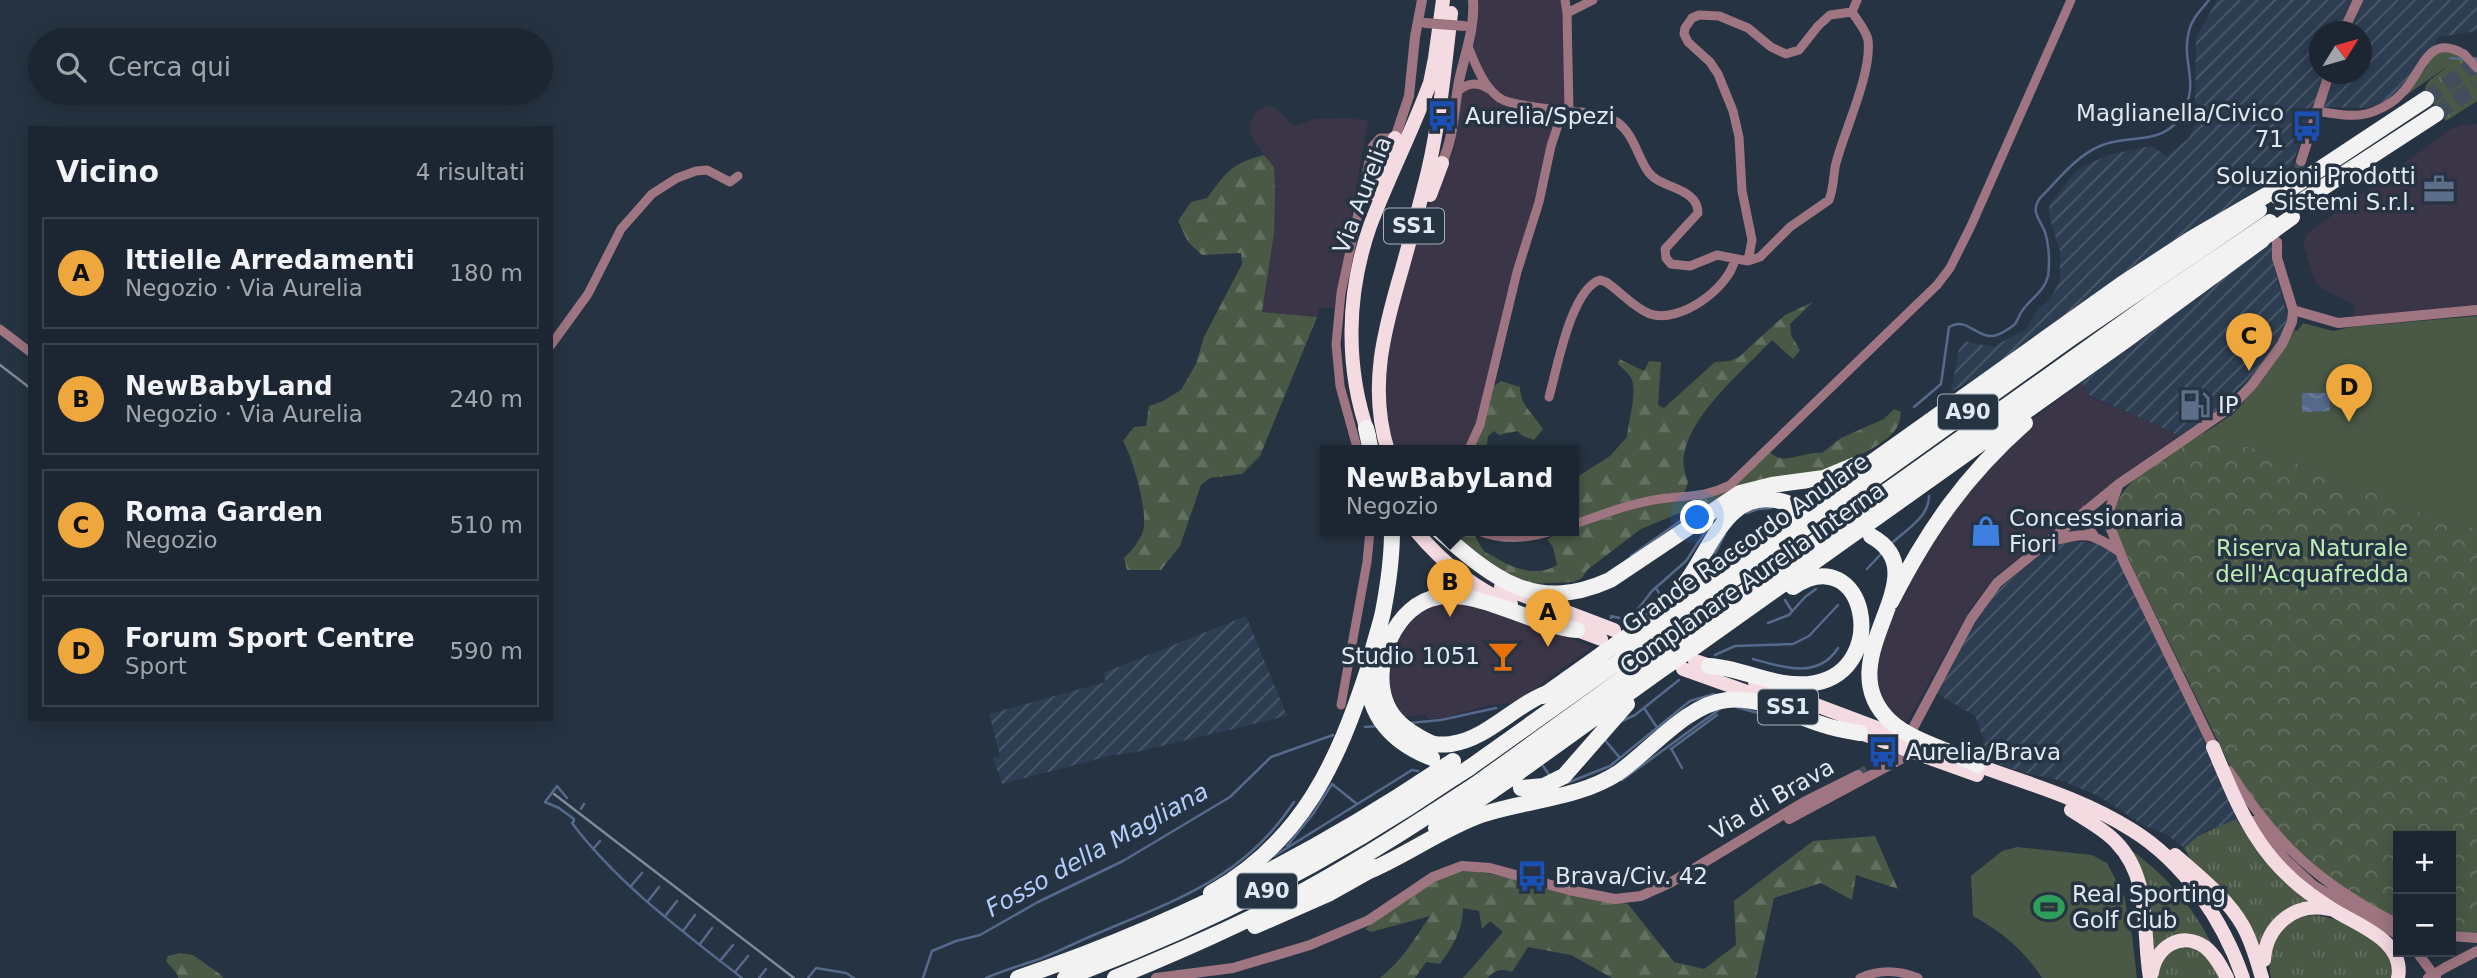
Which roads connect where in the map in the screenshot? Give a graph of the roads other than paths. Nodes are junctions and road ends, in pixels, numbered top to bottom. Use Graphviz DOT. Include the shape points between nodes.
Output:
graph roads {
  1 [pos="1422,0"];
  2 [pos="1443,0"];
  3 [pos="1453,0"];
  4 [pos="1473,0"];
  5 [pos="1565,0"];
  6 [pos="1593,0"];
  7 [pos="1857,0"];
  8 [pos="2071,0"];
  9 [pos="2358,0"];
  10 [pos="1852,12"];
  11 [pos="1567,13"];
  12 [pos="2348,21"];
  13 [pos="1421,22"];
  14 [pos="1469,26"];
  15 [pos="1468,46"];
  16 [pos="2477,68"];
  17 [pos="2325,84"];
  18 [pos="1489,89"];
  19 [pos="1457,92"];
  20 [pos="2426,99"];
  21 [pos="1566,110"];
  22 [pos="2316,111"];
  23 [pos="2436,114"];
  24 [pos="1395,138"];
  25 [pos="1442,163"];
  26 [pos="2304,171"];
  27 [pos="738,176"];
  28 [pos="2280,191"];
  29 [pos="1370,227"];
  30 [pos="2271,233"];
  31 [pos="1412,234"];
  32 [pos="1735,260"];
  33 [pos="1748,261"];
  34 [pos="2293,310"];
  35 [pos="2477,310"];
  36 [pos="0,329"];
  37 [pos="2126,340"];
  38 [pos="553,342"];
  39 [pos="28,350"];
  40 [pos="2003,368"];
  41 [pos="1549,397"];
  42 [pos="1366,429"];
  43 [pos="1356,445"];
  44 [pos="1371,445"];
  45 [pos="1387,445"];
  46 [pos="1471,445"];
  47 [pos="2119,484"];
  48 [pos="1790,504"];
  49 [pos="2086,510"];
  50 [pos="1579,522"];
  51 [pos="2109,524"];
  52 [pos="1370,536"];
  53 [pos="1391,536"];
  54 [pos="1421,536"];
  55 [pos="1437,536"];
  56 [pos="1445,536"];
  57 [pos="1501,536"];
  58 [pos="1531,536"];
  59 [pos="2094,536"];
  60 [pos="1875,539"];
  61 [pos="2046,542"];
  62 [pos="2120,552"];
  63 [pos="1892,602"];
  64 [pos="1650,626"];
  65 [pos="1577,630"];
  66 [pos="1614,630"];
  67 [pos="1602,647"];
  68 [pos="1701,660"];
  69 [pos="1369,666"];
  70 [pos="1648,673"];
  71 [pos="1550,692"];
  72 [pos="1341,705"];
  73 [pos="1384,714"];
  74 [pos="1912,730"];
  75 [pos="1860,733"];
  76 [pos="1405,737"];
  77 [pos="2213,747"];
  78 [pos="1914,752"];
  79 [pos="1977,765"];
  80 [pos="1445,767"];
  81 [pos="1490,783"];
  82 [pos="1515,784"];
  83 [pos="2092,809"];
  84 [pos="2071,810"];
  85 [pos="1367,872"];
  86 [pos="2334,910"];
  87 [pos="2393,921"];
  88 [pos="1146,930"];
  89 [pos="2393,932"];
  90 [pos="2456,936"];
  91 [pos="2477,938"];
  92 [pos="2477,951"];
  93 [pos="1167,957"];
  94 [pos="2421,957"];
  95 [pos="2477,957"];
  96 [pos="2260,960"];
  97 [pos="2446,967"];
  98 [pos="1210,975"];
  99 [pos="1018,978"];
  100 [pos="1065,978"];
  101 [pos="1115,978"];
  102 [pos="1156,978"];
  103 [pos="1860,978"];
  104 [pos="1918,978"];
  105 [pos="2151,978"];
  106 [pos="2227,978"];
  107 [pos="2233,978"];
  108 [pos="2243,978"];
  109 [pos="2263,978"];
  110 [pos="2398,978"];
  111 [pos="2428,978"];
  112 [pos="2436,978"];
  1 -- 13 [label="street, Via Aurelia"];
  2 -- 29 [label="highway, Via Aurelia / SS1" via="1430,83"];
  3 -- 31 [label="highway, SS1" via="1433,144"];
  4 -- 14 [label="street"];
  5 -- 11 [label="street"];
  6 -- 11 [label="street"];
  7 -- 10 [label="street"];
  8 -- 50 [label="street" via="1947,274 1730,485 1701,496 1641,503"];
  9 -- 12 [label="street"];
  10 -- 33 [label="street" via="1865,33 1868,52 1835,165 1832,194 1790,226 1760,257"];
  10 -- 33 [label="street" via="1830,15 1799,50 1786,54 1748,28 1719,16 1699,15 1685,28 1688,42 1717,74 1733,111 1752,240"];
  11 -- 21 [label="street"];
  13 -- 14 [label="street, bridge"];
  13 -- 24 [label="street, Via Aurelia" via="1409,96"];
  14 -- 15 [label="street"];
  15 -- 18 [label="street"];
  15 -- 19 [label="street"];
  16 -- 22 [label="street, bridge" via="2464,54 2436,48 2402,94 2375,111 2356,115"];
  17 -- 22 [label="street"];
  18 -- 19 [label="street" via="1473,83"];
  18 -- 21 [label="street" via="1510,103"];
  19 -- 25 [label="street"];
  20 -- 26 [label="highway" via="2345,152"];
  21 -- 32 [label="street" via="1597,114 1618,123 1651,175 1695,200 1697,216 1665,249 1670,263 1690,266 1717,256"];
  21 -- 46 [label="street"];
  22 -- 26 [label="street"];
  23 -- 30 [label="highway, Grande Raccordo Anulare / A90" via="2332,181"];
  24 -- 29 [label="highway" via="1374,198"];
  24 -- 43 [label="street" via="1380,138 1372,147 1340,306 1336,364"];
  25 -- 31 [label="highway"];
  26 -- 28 [label="highway"];
  27 -- 38 [label="street" via="730,182 707,170 695,171 652,194 621,229 588,294"];
  28 -- 40 [label="highway" via="2167,254"];
  28 -- 64 [label="highway, Grande Raccordo Anulare / A90"];
  29 -- 42 [label="highway, Via Aurelia / SS1" via="1351,319 1354,378"];
  30 -- 34 [label="street"];
  30 -- 37 [label="highway, Complanare Aurelia Interna"];
  30 -- 70 [label="highway, Grande Raccordo Anulare / A90, bridge" via="2151,303 1679,639"];
  31 -- 45 [label="highway, SS1" via="1380,354 1379,401"];
  32 -- 33 [label="street"];
  32 -- 41 [label="street" via="1730,276 1715,291 1670,315 1648,313 1606,282 1589,285 1577,303"];
  34 -- 35 [label="street" via="2338,323"];
  34 -- 47 [label="street" via="2287,336 2233,405"];
  36 -- 39 [label="street"];
  37 -- 63 [label="highway" via="2029,419 1973,472 1931,529"];
  37 -- 68 [label="highway, Complanare Aurelia Interna"];
  40 -- 56 [label="highway" via="1978,380 1857,465 1824,478 1740,493 1620,574 1591,588 1553,594 1517,588 1487,571"];
  40 -- 64 [label="highway"];
  42 -- 44 [label="highway"];
  47 -- 49 [label="street"];
  47 -- 51 [label="street"];
  48 -- 64 [label="highway" via="1759,501 1732,512 1688,581"];
  49 -- 51 [label="street" via="2095,511"];
  49 -- 59 [label="street" via="2086,523"];
  49 -- 61 [label="street"];
  51 -- 62 [label="street"];
  52 -- 72 [label="street"];
  53 -- 69 [label="highway" via="1383,612"];
  54 -- 65 [label="highway" via="1443,560 1483,590"];
  55 -- 66 [label="highway" via="1465,563 1498,585"];
  57 -- 58 [label="street"];
  59 -- 61 [label="street"];
  59 -- 62 [label="street"];
  60 -- 63 [label="highway" via="1893,562"];
  61 -- 74 [label="street" via="1982,600"];
  62 -- 77 [label="street"];
  63 -- 79 [label="highway" via="1869,664 1870,689 1877,703 1899,729"];
  64 -- 67 [label="highway, bridge"];
  64 -- 80 [label="highway, Grande Raccordo Anulare / A90, bridge" via="1621,660 1469,768"];
  65 -- 67 [label="highway"];
  65 -- 73 [label="highway" via="1548,626 1466,597 1426,600 1402,618 1387,649 1381,682"];
  67 -- 71 [label="highway"];
  68 -- 68 [label="highway" via="1733,627 1812,578 1831,578 1848,586 1857,598 1860,638 1851,660 1822,681 1784,684"];
  68 -- 70 [label="highway, Complanare Aurelia Interna, bridge"];
  68 -- 75 [label="highway, SS1"];
  68 -- 79 [label="highway, SS1"];
  69 -- 73 [label="highway" via="1369,689"];
  69 -- 88 [label="highway" via="1335,758 1289,830 1218,889"];
  70 -- 81 [label="highway, Grande Raccordo Anulare / A90"];
  70 -- 82 [label="highway, Complanare Aurelia Interna"];
  70 -- 82 [label="highway" via="1564,776 1544,786"];
  71 -- 76 [label="highway" via="1462,741 1431,743"];
  71 -- 80 [label="highway"];
  73 -- 76 [label="highway"];
  75 -- 78 [label="highway, SS1"];
  75 -- 85 [label="highway" via="1753,702 1720,701 1690,715 1609,778 1575,792 1479,816"];
  76 -- 80 [label="highway"];
  77 -- 86 [label="highway" via="2254,836 2286,873"];
  77 -- 87 [label="street" via="2260,818 2286,847 2329,884"];
  77 -- 89 [label="street" via="2250,815 2286,860 2328,895"];
  78 -- 84 [label="highway, SS1"];
  78 -- 98 [label="street, Via di Brava" via="1756,830 1670,883 1635,898 1615,899 1490,868 1462,866 1433,877 1369,920 1270,958"];
  79 -- 83 [label="highway, SS1"];
  80 -- 88 [label="highway" via="1295,859"];
  80 -- 100 [label="highway, Grande Raccordo Anulare / A90" via="1376,829 1315,865 1177,934"];
  81 -- 82 [label="highway, Complanare Aurelia Interna, bridge"];
  81 -- 85 [label="highway, Complanare Aurelia Interna"];
  81 -- 93 [label="highway, Grande Raccordo Anulare / A90, bridge" via="1475,785 1308,888"];
  83 -- 96 [label="highway" via="2133,824 2186,864 2236,915"];
  83 -- 108 [label="highway, SS1" via="2141,836 2180,872 2214,917"];
  84 -- 105 [label="highway" via="2115,840 2128,856 2143,896"];
  84 -- 107 [label="highway, SS1" via="2128,839 2163,868 2202,916"];
  85 -- 93 [label="highway, Complanare Aurelia Interna" via="1319,899"];
  86 -- 96 [label="highway" via="2306,908 2286,917 2270,935"];
  86 -- 110 [label="highway" via="2389,945 2398,962"];
  88 -- 99 [label="highway"];
  90 -- 91 [label="street"];
  92 -- 97 [label="street"];
  93 -- 101 [label="highway, Grande Raccordo Anulare / A90"];
  94 -- 112 [label="street"];
  95 -- 97 [label="street"];
  96 -- 109 [label="highway"];
  97 -- 111 [label="street, bridge"];
  98 -- 102 [label="street, Via di Brava"];
  103 -- 104 [label="street" via="1884,971"];
  105 -- 106 [label="highway" via="2160,953 2183,941 2206,948"];
}
